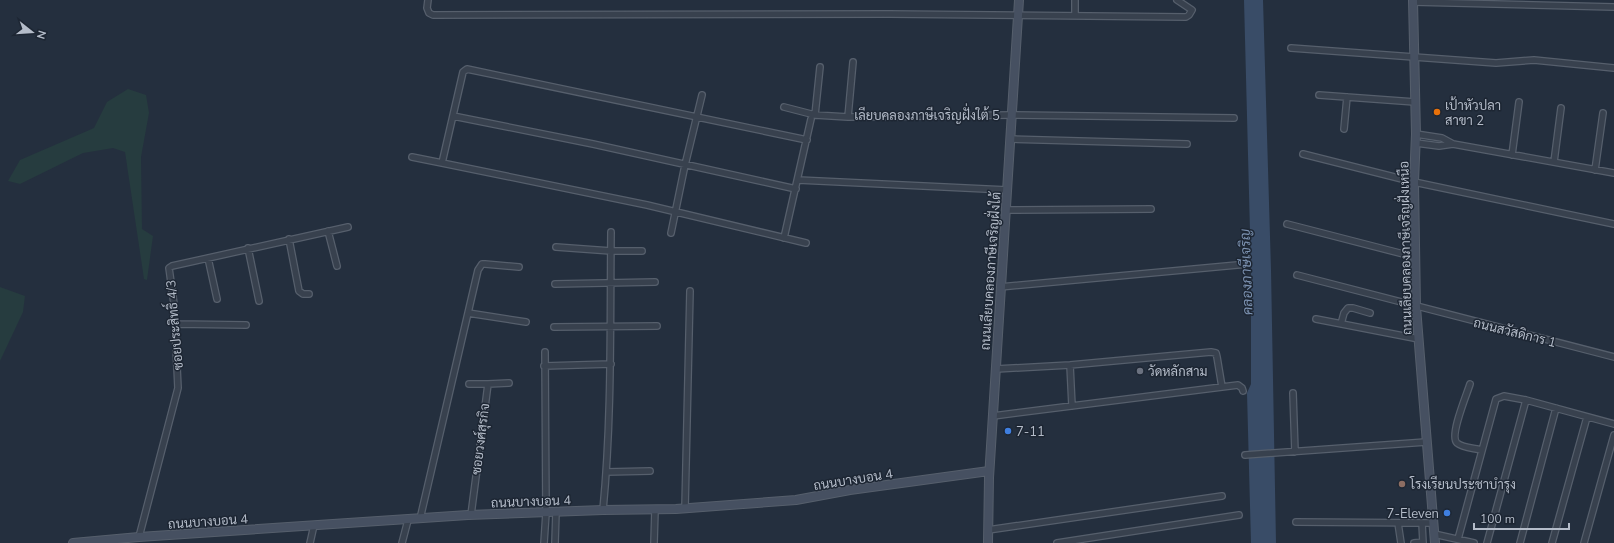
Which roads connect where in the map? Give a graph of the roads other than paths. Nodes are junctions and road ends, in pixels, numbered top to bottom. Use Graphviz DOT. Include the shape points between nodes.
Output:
graph roads {
  1 [pos="428,0"];
  2 [pos="1019,0"];
  3 [pos="1075,0"];
  4 [pos="1177,0"];
  5 [pos="1413,1"];
  6 [pos="1614,7"];
  7 [pos="1018,15"];
  8 [pos="1075,15"];
  9 [pos="1291,48"];
  10 [pos="1414,57"];
  11 [pos="853,62"];
  12 [pos="820,67"];
  13 [pos="1614,68"];
  14 [pos="702,95"];
  15 [pos="1319,95"];
  16 [pos="1347,97"];
  17 [pos="1415,102"];
  18 [pos="1519,102"];
  19 [pos="784,106"];
  20 [pos="1561,108"];
  21 [pos="1603,113"];
  22 [pos="1012,115"];
  23 [pos="453,116"];
  24 [pos="697,117"];
  25 [pos="814,117"];
  26 [pos="848,117"];
  27 [pos="1234,118"];
  28 [pos="1344,129"];
  29 [pos="1416,134"];
  30 [pos="1010,139"];
  31 [pos="807,140"];
  32 [pos="1416,143"];
  33 [pos="1188,144"];
  34 [pos="1453,144"];
  35 [pos="1303,154"];
  36 [pos="1512,155"];
  37 [pos="412,157"];
  38 [pos="1554,162"];
  39 [pos="442,163"];
  40 [pos="685,165"];
  41 [pos="1595,170"];
  42 [pos="1614,173"];
  43 [pos="798,180"];
  44 [pos="1414,182"];
  45 [pos="796,189"];
  46 [pos="1007,190"];
  47 [pos="1151,209"];
  48 [pos="1005,210"];
  49 [pos="675,212"];
  50 [pos="1287,224"];
  51 [pos="1614,224"];
  52 [pos="348,227"];
  53 [pos="328,231"];
  54 [pos="611,232"];
  55 [pos="670,233"];
  56 [pos="784,238"];
  57 [pos="289,239"];
  58 [pos="806,242"];
  59 [pos="556,247"];
  60 [pos="248,248"];
  61 [pos="611,251"];
  62 [pos="642,251"];
  63 [pos="1415,257"];
  64 [pos="208,258"];
  65 [pos="1248,264"];
  66 [pos="336,266"];
  67 [pos="519,268"];
  68 [pos="1297,275"];
  69 [pos="655,282"];
  70 [pos="611,283"];
  71 [pos="555,284"];
  72 [pos="1000,287"];
  73 [pos="690,290"];
  74 [pos="309,294"];
  75 [pos="217,299"];
  76 [pos="259,301"];
  77 [pos="1416,307"];
  78 [pos="1370,313"];
  79 [pos="468,314"];
  80 [pos="1316,319"];
  81 [pos="526,322"];
  82 [pos="176,324"];
  83 [pos="1341,324"];
  84 [pos="246,325"];
  85 [pos="657,326"];
  86 [pos="554,327"];
  87 [pos="611,327"];
  88 [pos="1419,340"];
  89 [pos="545,352"];
  90 [pos="1614,357"];
  91 [pos="611,364"];
  92 [pos="1070,365"];
  93 [pos="544,366"];
  94 [pos="996,369"];
  95 [pos="509,383"];
  96 [pos="469,384"];
  97 [pos="488,384"];
  98 [pos="1470,384"];
  99 [pos="1222,387"];
  100 [pos="1243,391"];
  101 [pos="1293,393"];
  102 [pos="1526,400"];
  103 [pos="1072,406"];
  104 [pos="1556,408"];
  105 [pos="993,416"];
  106 [pos="1587,417"];
  107 [pos="1614,424"];
  108 [pos="1614,434"];
  109 [pos="1426,442"];
  110 [pos="1482,450"];
  111 [pos="1295,452"];
  112 [pos="1246,455"];
  113 [pos="650,471"];
  114 [pos="989,471"];
  115 [pos="606,472"];
  116 [pos="1222,496"];
  117 [pos="685,508"];
  118 [pos="603,510"];
  119 [pos="655,510"];
  120 [pos="556,512"];
  121 [pos="546,513"];
  122 [pos="470,515"];
  123 [pos="1239,515"];
  124 [pos="420,519"];
  125 [pos="408,520"];
  126 [pos="1296,522"];
  127 [pos="1398,523"];
  128 [pos="1422,523"];
  129 [pos="1432,523"];
  130 [pos="314,525"];
  131 [pos="988,530"];
  132 [pos="1434,534"];
  133 [pos="139,537"];
  134 [pos="1458,539"];
  135 [pos="73,543"];
  136 [pos="310,543"];
  137 [pos="402,543"];
  138 [pos="544,543"];
  139 [pos="555,543"];
  140 [pos="654,543"];
  141 [pos="988,543"];
  142 [pos="1057,543"];
  143 [pos="1401,543"];
  144 [pos="1414,543"];
  145 [pos="1423,543"];
  146 [pos="1435,543"];
  147 [pos="1474,543"];
  148 [pos="1487,543"];
  149 [pos="1520,543"];
  150 [pos="1552,543"];
  151 [pos="1584,543"];
  1 -- 7 [label="street" via="428,13 433,15"];
  2 -- 7 [label="street, ถนนเลียบคลองภาษีเจริญฝั่งใต้"];
  3 -- 8 [label="street"];
  4 -- 8 [label="street" via="1192,10 1186,17"];
  5 -- 6 [label="street"];
  5 -- 10 [label="street, ถนนเลียบคลองภาษีเจริญฝั่งเหนือ"];
  7 -- 8 [label="street"];
  7 -- 22 [label="street, ถนนเลียบคลองภาษีเจริญฝั่งใต้"];
  9 -- 10 [label="street"];
  10 -- 13 [label="street" via="1496,62 1534,60"];
  10 -- 17 [label="street, ถนนเลียบคลองภาษีเจริญฝั่งเหนือ"];
  11 -- 26 [label="street, เลียบคลองภาษีเจริญฝั่งใต้ 5"];
  12 -- 25 [label="street"];
  14 -- 24 [label="street"];
  15 -- 16 [label="street"];
  16 -- 17 [label="street"];
  16 -- 28 [label="street"];
  17 -- 29 [label="street, ถนนเลียบคลองภาษีเจริญฝั่งเหนือ"];
  18 -- 36 [label="street"];
  19 -- 25 [label="street"];
  20 -- 38 [label="street"];
  21 -- 41 [label="street"];
  22 -- 26 [label="street, เลียบคลองภาษีเจริญฝั่งใต้ 5"];
  22 -- 27 [label="street, เลียบคลองภาษีเจริญฝั่งใต้ 5"];
  22 -- 30 [label="street, ถนนเลียบคลองภาษีเจริญฝั่งใต้"];
  23 -- 24 [label="street" via="463,72 467,69"];
  23 -- 39 [label="street"];
  23 -- 40 [label="street"];
  24 -- 31 [label="street"];
  24 -- 40 [label="street"];
  25 -- 26 [label="street"];
  25 -- 31 [label="street"];
  29 -- 32 [label="street, ถนนเลียบคลองภาษีเจริญฝั่งเหนือ"];
  29 -- 34 [label="street" via="1442,138"];
  30 -- 33 [label="street"];
  30 -- 46 [label="street, ถนนเลียบคลองภาษีเจริญฝั่งใต้"];
  31 -- 43 [label="street"];
  32 -- 34 [label="street" via="1439,146"];
  32 -- 44 [label="street, ถนนเลียบคลองภาษีเจริญฝั่งเหนือ"];
  34 -- 36 [label="street"];
  35 -- 44 [label="street"];
  36 -- 38 [label="street"];
  37 -- 39 [label="street"];
  38 -- 41 [label="street"];
  39 -- 49 [label="street"];
  40 -- 45 [label="street"];
  40 -- 49 [label="street"];
  41 -- 42 [label="street"];
  43 -- 45 [label="street"];
  43 -- 46 [label="street"];
  44 -- 51 [label="street"];
  44 -- 63 [label="street, ถนนเลียบคลองภาษีเจริญฝั่งเหนือ"];
  45 -- 56 [label="street"];
  46 -- 48 [label="street, ถนนเลียบคลองภาษีเจริญฝั่งใต้"];
  47 -- 48 [label="street"];
  48 -- 72 [label="street, ถนนเลียบคลองภาษีเจริญฝั่งใต้"];
  49 -- 55 [label="street"];
  49 -- 56 [label="street"];
  50 -- 63 [label="street"];
  52 -- 53 [label="street, ซอยประสิทธิ์ 4/3"];
  53 -- 57 [label="street, ซอยประสิทธิ์ 4/3"];
  53 -- 66 [label="street"];
  54 -- 61 [label="street"];
  56 -- 58 [label="street"];
  57 -- 60 [label="street, ซอยประสิทธิ์ 4/3"];
  57 -- 74 [label="street" via="299,291"];
  59 -- 61 [label="street"];
  60 -- 64 [label="street, ซอยประสิทธิ์ 4/3"];
  60 -- 76 [label="street"];
  61 -- 62 [label="street"];
  61 -- 70 [label="street"];
  63 -- 77 [label="street, ถนนเลียบคลองภาษีเจริญฝั่งเหนือ"];
  64 -- 75 [label="street"];
  64 -- 82 [label="street, ซอยประสิทธิ์ 4/3" via="169,268"];
  65 -- 72 [label="street"];
  67 -- 79 [label="street" via="482,264 478,270"];
  68 -- 77 [label="street, ถนนสวัสดิการ 1"];
  69 -- 70 [label="street"];
  70 -- 71 [label="street"];
  70 -- 87 [label="street"];
  72 -- 94 [label="street, ถนนเลียบคลองภาษีเจริญฝั่งใต้"];
  73 -- 117 [label="street"];
  77 -- 88 [label="street, ถนนเลียบคลองภาษีเจริญฝั่งเหนือ"];
  77 -- 90 [label="street, ถนนสวัสดิการ 1"];
  78 -- 83 [label="street" via="1348,308"];
  79 -- 81 [label="street"];
  79 -- 124 [label="street"];
  80 -- 83 [label="street"];
  82 -- 84 [label="street"];
  82 -- 133 [label="street, ซอยประสิทธิ์ 4/3" via="177,394"];
  83 -- 88 [label="street"];
  85 -- 87 [label="street"];
  86 -- 87 [label="street"];
  87 -- 91 [label="street"];
  88 -- 109 [label="street, ถนนเลียบคลองภาษีเจริญฝั่งเหนือ"];
  89 -- 93 [label="street"];
  91 -- 93 [label="street"];
  91 -- 115 [label="street"];
  92 -- 94 [label="street"];
  92 -- 99 [label="street" via="1214,352"];
  92 -- 103 [label="street"];
  93 -- 121 [label="street"];
  94 -- 105 [label="street, ถนนเลียบคลองภาษีเจริญฝั่งใต้"];
  95 -- 97 [label="street"];
  96 -- 97 [label="street"];
  97 -- 122 [label="street, ซอยวงศ์สุรกิจ"];
  98 -- 110 [label="street" via="1454,438 1462,446"];
  99 -- 100 [label="street" via="1238,385"];
  99 -- 103 [label="street"];
  101 -- 111 [label="street"];
  102 -- 104 [label="street"];
  102 -- 110 [label="street" via="1504,396 1496,400"];
  102 -- 148 [label="street"];
  103 -- 105 [label="street"];
  104 -- 106 [label="street"];
  104 -- 149 [label="street"];
  105 -- 114 [label="street, ถนนเลียบคลองภาษีเจริญฝั่งใต้"];
  106 -- 107 [label="street"];
  106 -- 150 [label="street"];
  108 -- 151 [label="street"];
  109 -- 111 [label="street"];
  109 -- 129 [label="street, ถนนเลียบคลองภาษีเจริญฝั่งเหนือ"];
  110 -- 134 [label="street"];
  111 -- 112 [label="street"];
  113 -- 115 [label="street"];
  114 -- 117 [label="street, ถนนบางบอน 4" via="796,500"];
  114 -- 131 [label="street, ถนนเลียบคลองภาษีเจริญฝั่งใต้"];
  115 -- 118 [label="street"];
  116 -- 131 [label="street"];
  117 -- 119 [label="street, ถนนบางบอน 4"];
  118 -- 119 [label="street, ถนนบางบอน 4"];
  118 -- 120 [label="street, ถนนบางบอน 4"];
  119 -- 140 [label="street"];
  120 -- 121 [label="street, ถนนบางบอน 4"];
  120 -- 139 [label="street"];
  121 -- 122 [label="street, ถนนบางบอน 4"];
  121 -- 138 [label="street"];
  122 -- 124 [label="street, ถนนบางบอน 4"];
  123 -- 142 [label="street"];
  124 -- 125 [label="street, ถนนบางบอน 4"];
  125 -- 130 [label="street, ถนนบางบอน 4"];
  125 -- 137 [label="street"];
  126 -- 127 [label="street"];
  127 -- 128 [label="street"];
  127 -- 143 [label="street"];
  128 -- 129 [label="street"];
  128 -- 145 [label="street"];
  129 -- 132 [label="street, ถนนเลียบคลองภาษีเจริญฝั่งเหนือ"];
  130 -- 133 [label="street, ถนนบางบอน 4"];
  130 -- 136 [label="street"];
  131 -- 141 [label="street, ถนนเลียบคลองภาษีเจริญฝั่งใต้"];
  132 -- 134 [label="street"];
  132 -- 146 [label="street, ถนนเลียบคลองภาษีเจริญฝั่งเหนือ"];
  133 -- 135 [label="street, ถนนบางบอน 4"];
  134 -- 147 [label="street"];
  144 -- 145 [label="street"];
}
